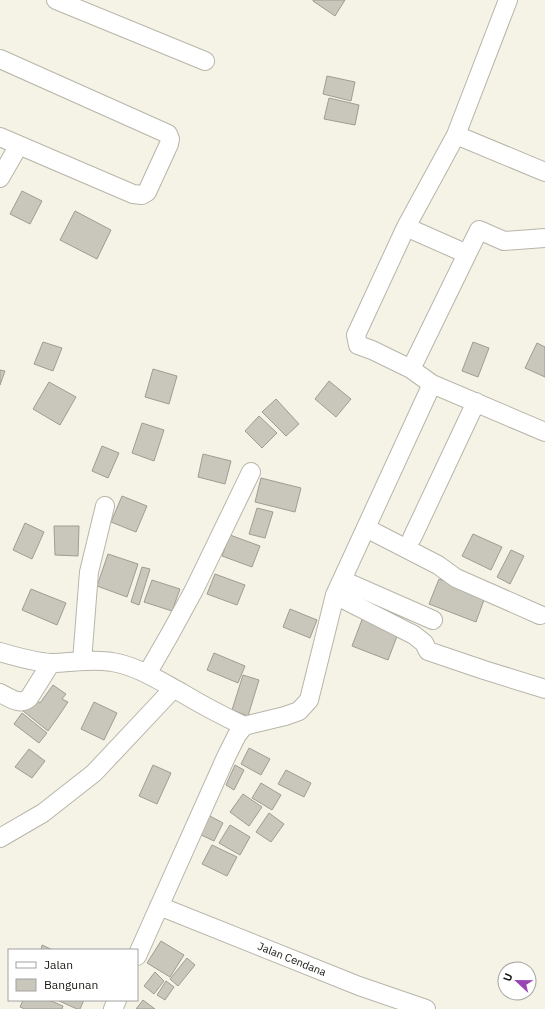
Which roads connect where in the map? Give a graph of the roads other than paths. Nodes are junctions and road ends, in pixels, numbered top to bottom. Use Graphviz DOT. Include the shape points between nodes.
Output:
graph roads {
  1 [pos="56,0"];
  2 [pos="508,0"];
  3 [pos="0,59"];
  4 [pos="205,61"];
  5 [pos="456,135"];
  6 [pos="0,136"];
  7 [pos="19,145"];
  8 [pos="545,172"];
  9 [pos="0,178"];
  10 [pos="406,227"];
  11 [pos="545,238"];
  12 [pos="467,254"];
  13 [pos="411,369"];
  14 [pos="432,384"];
  15 [pos="476,402"];
  16 [pos="545,432"];
  17 [pos="251,472"];
  18 [pos="105,506"];
  19 [pos="366,528"];
  20 [pos="412,538"];
  21 [pos="339,588"];
  22 [pos="540,615"];
  23 [pos="432,620"];
  24 [pos="0,652"];
  25 [pos="82,661"];
  26 [pos="51,663"];
  27 [pos="147,674"];
  28 [pos="173,689"];
  29 [pos="545,689"];
  30 [pos="0,693"];
  31 [pos="244,726"];
  32 [pos="0,838"];
  33 [pos="159,906"];
  34 [pos="138,954"];
  35 [pos="426,1009"];
  1 -- 4 [label="street"];
  2 -- 5 [label="street"];
  3 -- 7 [label="street" via="168,134 170,139 147,192 142,195 133,194"];
  5 -- 8 [label="street"];
  5 -- 10 [label="street"];
  6 -- 7 [label="street"];
  7 -- 9 [label="street"];
  10 -- 12 [label="street"];
  10 -- 13 [label="street" via="356,335 358,345"];
  11 -- 12 [label="street" via="504,241 479,230"];
  12 -- 13 [label="street"];
  13 -- 14 [label="street"];
  14 -- 15 [label="street"];
  14 -- 19 [label="street"];
  15 -- 16 [label="street"];
  15 -- 20 [label="street"];
  17 -- 27 [label="street" via="194,590"];
  18 -- 25 [label="street" via="89,572"];
  19 -- 21 [label="street"];
  19 -- 22 [label="street" via="438,565 456,578"];
  21 -- 23 [label="street"];
  21 -- 29 [label="street" via="414,635 424,643 428,651"];
  21 -- 31 [label="street" via="310,700 299,711"];
  24 -- 26 [label="street"];
  25 -- 26 [label="street"];
  25 -- 27 [label="street" via="122,664"];
  26 -- 30 [label="street" via="25,701 20,702"];
  27 -- 28 [label="street"];
  28 -- 31 [label="street"];
  28 -- 32 [label="street" via="94,773 43,812"];
  31 -- 33 [label="street" via="226,757"];
  33 -- 34 [label="street"];
  33 -- 35 [label="street, Jalan Cendana" via="359,986"];
}
